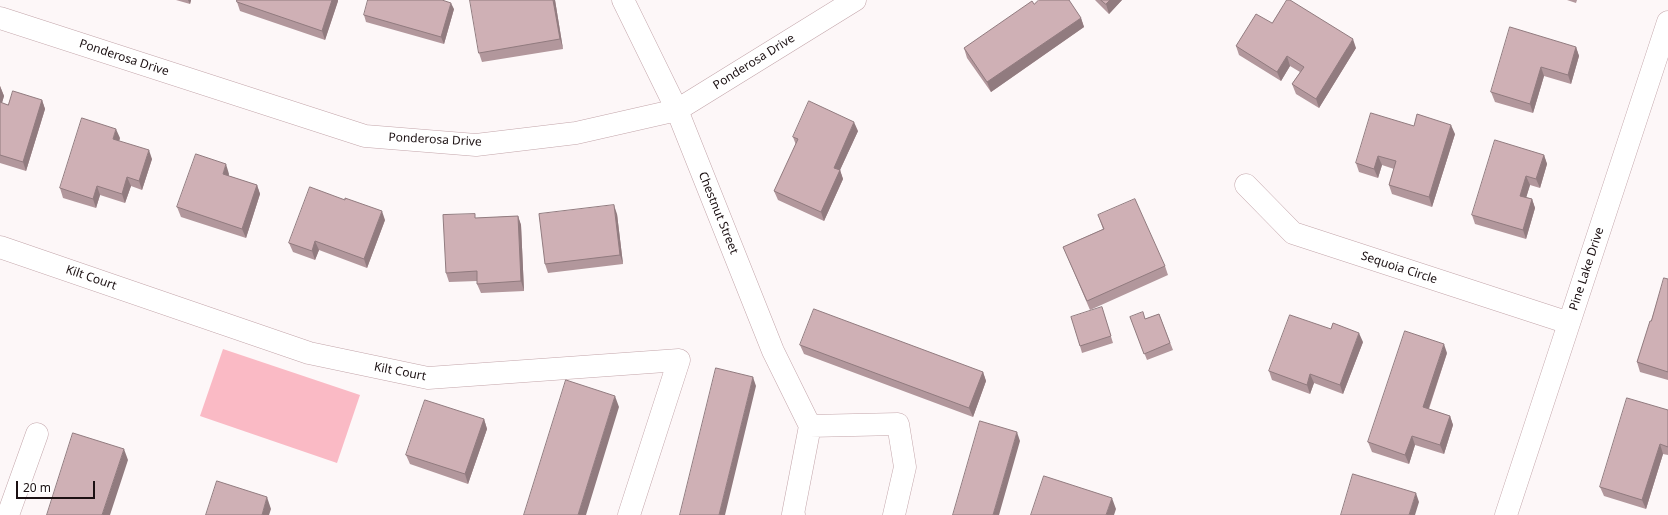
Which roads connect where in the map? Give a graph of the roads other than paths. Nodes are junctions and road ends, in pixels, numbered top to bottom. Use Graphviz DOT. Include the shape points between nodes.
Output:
graph roads {
  1 [pos="623,0"];
  2 [pos="854,0"];
  3 [pos="0,18"];
  4 [pos="1668,22"];
  5 [pos="677,110"];
  6 [pos="1246,184"];
  7 [pos="0,247"];
  8 [pos="1569,323"];
  9 [pos="810,426"];
  10 [pos="37,434"];
  11 [pos="8,515"];
  12 [pos="629,515"];
  13 [pos="794,515"];
  14 [pos="894,515"];
  15 [pos="1506,515"];
  1 -- 5 [label="street, Chestnut Street"];
  2 -- 5 [label="street, Ponderosa Drive"];
  3 -- 5 [label="street, Ponderosa Drive" via="365,136 476,144 576,133"];
  4 -- 8 [label="street, Pine Lake Drive"];
  5 -- 9 [label="street, Chestnut Street" via="773,351"];
  6 -- 8 [label="street, Sequoia Circle" via="1293,233"];
  7 -- 12 [label="street, Kilt Court" via="309,353 428,378 679,360"];
  8 -- 15 [label="street, Pine Lake Drive"];
  9 -- 13 [label="street"];
  9 -- 14 [label="street" via="898,424 905,467"];
  10 -- 11 [label="street"];
}
